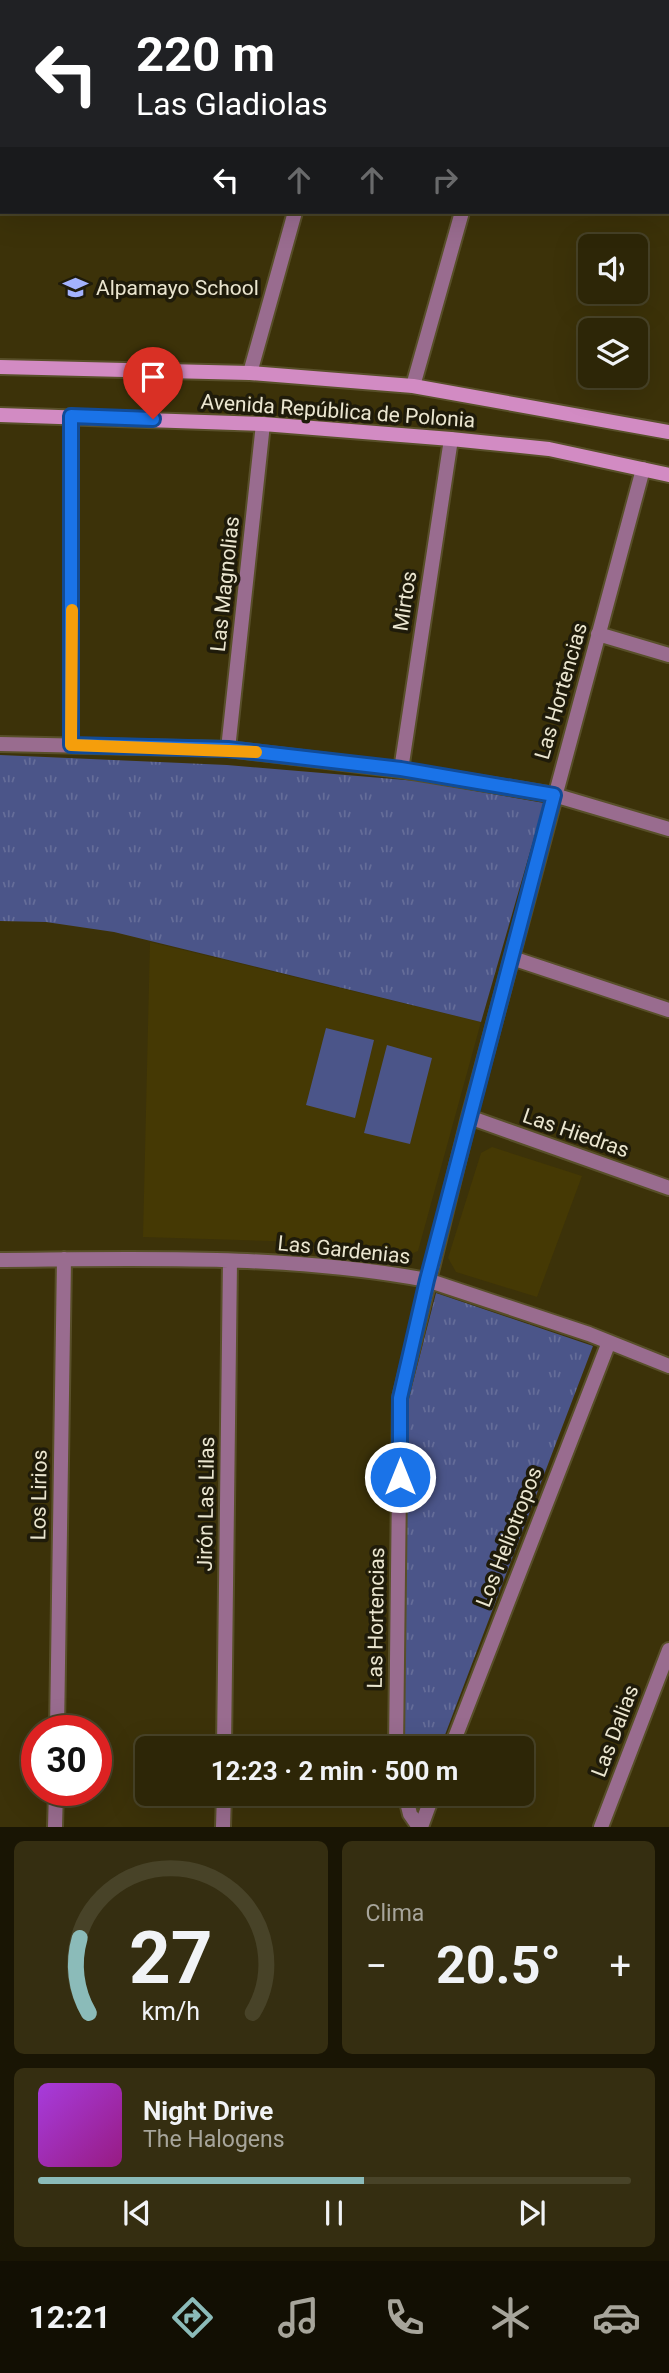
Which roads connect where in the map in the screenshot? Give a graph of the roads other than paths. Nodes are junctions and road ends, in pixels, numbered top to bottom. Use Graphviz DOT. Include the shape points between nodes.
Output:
graph roads {
  1 [pos="294,214"];
  2 [pos="462,214"];
  3 [pos="0,367"];
  4 [pos="250,373"];
  5 [pos="413,386"];
  6 [pos="0,415"];
  7 [pos="71,416"];
  8 [pos="263,424"];
  9 [pos="669,432"];
  10 [pos="451,439"];
  11 [pos="643,469"];
  12 [pos="669,475"];
  13 [pos="598,634"];
  14 [pos="669,655"];
  15 [pos="0,744"];
  16 [pos="71,745"];
  17 [pos="228,749"];
  18 [pos="401,769"];
  19 [pos="554,795"];
  20 [pos="669,829"];
  21 [pos="512,958"];
  22 [pos="669,1010"];
  23 [pos="469,1117"];
  24 [pos="669,1188"];
  25 [pos="64,1259"];
  26 [pos="0,1260"];
  27 [pos="230,1261"];
  28 [pos="427,1280"];
  29 [pos="609,1342"];
  30 [pos="669,1366"];
  31 [pos="669,1650"];
  32 [pos="57,1715"];
  33 [pos="224,1736"];
  34 [pos="396,1736"];
  35 [pos="455,1736"];
  36 [pos="55,1806"];
  37 [pos="224,1806"];
  38 [pos="408,1806"];
  39 [pos="428,1806"];
  40 [pos="55,1827"];
  41 [pos="223,1827"];
  42 [pos="420,1827"];
  43 [pos="601,1827"];
  1 -- 4 [label="street"];
  2 -- 5 [label="street"];
  3 -- 4 [label="main road, Avenida República de Polonia"];
  4 -- 5 [label="main road, Avenida República de Polonia"];
  5 -- 9 [label="main road, Avenida República de Polonia"];
  6 -- 7 [label="main road, Avenida República de Polonia"];
  7 -- 8 [label="main road, Avenida República de Polonia"];
  7 -- 16 [label="street"];
  8 -- 10 [label="main road, Avenida República de Polonia"];
  8 -- 17 [label="street, Las Magnolias"];
  10 -- 11 [label="main road, Avenida República de Polonia" via="549,449"];
  10 -- 18 [label="street, Mirtos"];
  11 -- 12 [label="main road, Avenida República de Polonia"];
  11 -- 13 [label="street, Las Hortencias"];
  13 -- 14 [label="street"];
  13 -- 19 [label="street, Las Hortencias"];
  15 -- 16 [label="street"];
  16 -- 17 [label="street"];
  17 -- 18 [label="street"];
  18 -- 19 [label="street"];
  19 -- 20 [label="street"];
  19 -- 21 [label="street, Las Hortencias"];
  21 -- 22 [label="street"];
  21 -- 23 [label="street, Las Hortencias"];
  23 -- 24 [label="street, Las Hiedras"];
  23 -- 28 [label="street, Las Hortencias"];
  25 -- 26 [label="street, Las Gardenias"];
  25 -- 27 [label="street, Las Gardenias"];
  25 -- 32 [label="street, Los Lirios"];
  27 -- 28 [label="street, Las Gardenias" via="335,1266"];
  27 -- 33 [label="street, Jirón Las Lilas"];
  28 -- 29 [label="street, Las Gardenias"];
  28 -- 34 [label="street, Las Hortencias" via="400,1398"];
  29 -- 30 [label="street, Las Gardenias"];
  29 -- 35 [label="street, Los Heliotropos"];
  31 -- 43 [label="street, Las Dalias"];
  36 -- 40 [label="street"];
  37 -- 41 [label="street"];
  38 -- 42 [label="street"];
  39 -- 42 [label="street"];
}
